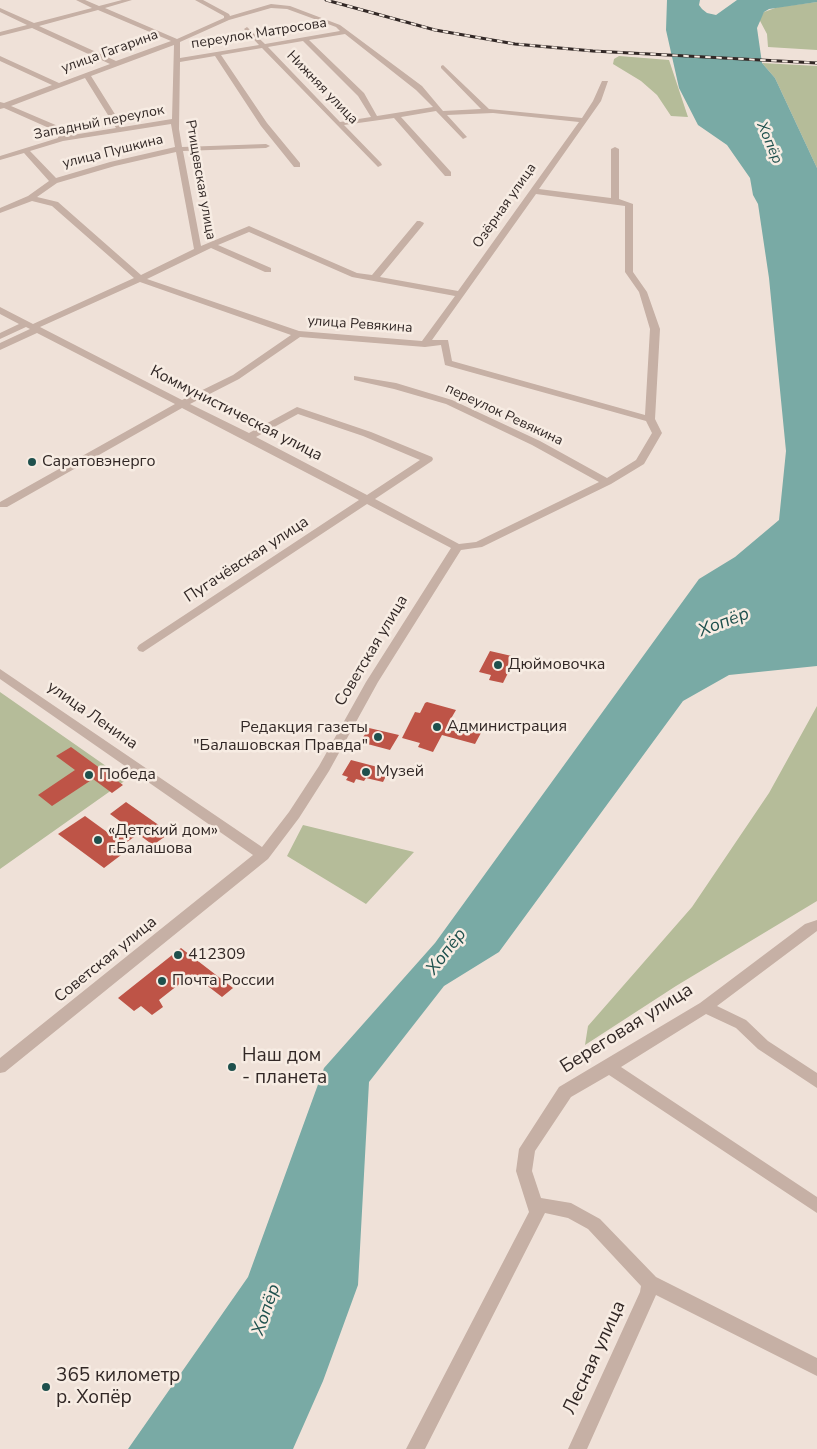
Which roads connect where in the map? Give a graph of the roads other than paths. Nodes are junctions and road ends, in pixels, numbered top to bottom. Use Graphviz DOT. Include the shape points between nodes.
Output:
graph roads {
  1 [pos="79,0"];
  2 [pos="129,0"];
  3 [pos="198,0"];
  4 [pos="100,8"];
  5 [pos="0,10"];
  6 [pos="227,19"];
  7 [pos="33,25"];
  8 [pos="247,30"];
  9 [pos="346,32"];
  10 [pos="0,34"];
  11 [pos="304,39"];
  12 [pos="176,41"];
  13 [pos="264,46"];
  14 [pos="217,54"];
  15 [pos="0,58"];
  16 [pos="176,60"];
  17 [pos="116,64"];
  18 [pos="443,67"];
  19 [pos="87,74"];
  20 [pos="605,82"];
  21 [pos="58,85"];
  22 [pos="2,105"];
  23 [pos="439,111"];
  24 [pos="487,111"];
  25 [pos="394,115"];
  26 [pos="375,118"];
  27 [pos="584,120"];
  28 [pos="175,121"];
  29 [pos="339,124"];
  30 [pos="121,130"];
  31 [pos="463,137"];
  32 [pos="62,139"];
  33 [pos="266,146"];
  34 [pos="178,149"];
  35 [pos="615,149"];
  36 [pos="25,150"];
  37 [pos="0,158"];
  38 [pos="297,165"];
  39 [pos="378,165"];
  40 [pos="448,174"];
  41 [pos="54,181"];
  42 [pos="532,191"];
  43 [pos="31,198"];
  44 [pos="615,201"];
  45 [pos="0,211"];
  46 [pos="420,223"];
  47 [pos="210,244"];
  48 [pos="198,250"];
  49 [pos="268,270"];
  50 [pos="374,278"];
  51 [pos="140,279"];
  52 [pos="460,294"];
  53 [pos="0,310"];
  54 [pos="32,327"];
  55 [pos="298,334"];
  56 [pos="0,336"];
  57 [pos="425,344"];
  58 [pos="0,347"];
  59 [pos="357,378"];
  60 [pos="182,404"];
  61 [pos="650,420"];
  62 [pos="249,437"];
  63 [pos="607,482"];
  64 [pos="369,500"];
  65 [pos="3,505"];
  66 [pos="457,547"];
  67 [pos="143,648"];
  68 [pos="0,673"];
  69 [pos="264,855"];
  70 [pos="817,925"];
  71 [pos="704,1007"];
  72 [pos="0,1067"];
  73 [pos="609,1067"];
  74 [pos="817,1081"];
  75 [pos="534,1204"];
  76 [pos="817,1206"];
  77 [pos="650,1283"];
  78 [pos="817,1367"];
  79 [pos="415,1449"];
  80 [pos="577,1449"];
  1 -- 4 [label="street"];
  2 -- 4 [label="street"];
  3 -- 6 [label="street" via="227,15"];
  4 -- 7 [label="street"];
  4 -- 12 [label="street"];
  5 -- 7 [label="street"];
  6 -- 9 [label="street, улица Гагарина" via="271,6 288,7"];
  6 -- 12 [label="street, улица Гагарина"];
  7 -- 10 [label="street"];
  7 -- 17 [label="street"];
  8 -- 13 [label="street, Нижняя улица"];
  9 -- 11 [label="street, переулок Матросова"];
  9 -- 23 [label="street, улица Гагарина" via="418,88"];
  11 -- 13 [label="street, переулок Матросова"];
  11 -- 26 [label="street" via="361,95"];
  12 -- 16 [label="street, Ртищевская улица"];
  12 -- 17 [label="street, улица Гагарина"];
  13 -- 14 [label="street, переулок Матросова"];
  13 -- 29 [label="street, Нижняя улица"];
  14 -- 16 [label="street, переулок Матросова"];
  14 -- 38 [label="street" via="264,124"];
  15 -- 21 [label="street"];
  16 -- 28 [label="street, Ртищевская улица"];
  17 -- 19 [label="street, улица Гагарина"];
  18 -- 24 [label="street"];
  19 -- 21 [label="street, улица Гагарина"];
  19 -- 30 [label="street"];
  20 -- 27 [label="street, Озёрная улица"];
  21 -- 22 [label="street, улица Гагарина"];
  22 -- 32 [label="street" via="62,131"];
  23 -- 24 [label="street"];
  23 -- 25 [label="street"];
  23 -- 31 [label="street, улица Гагарина"];
  24 -- 27 [label="street"];
  25 -- 26 [label="street"];
  25 -- 40 [label="street"];
  26 -- 29 [label="street"];
  27 -- 42 [label="street, Озёрная улица"];
  28 -- 30 [label="street, Западный переулок"];
  28 -- 34 [label="street, Ртищевская улица"];
  29 -- 39 [label="street, Нижняя улица"];
  30 -- 32 [label="street, Западный переулок"];
  32 -- 36 [label="street, Западный переулок"];
  33 -- 34 [label="street, улица Пушкина"];
  34 -- 41 [label="street, улица Пушкина"];
  34 -- 48 [label="street, Ртищевская улица"];
  35 -- 44 [label="street"];
  36 -- 37 [label="street, Западный переулок"];
  36 -- 41 [label="street"];
  41 -- 43 [label="street"];
  42 -- 44 [label="street"];
  42 -- 52 [label="street, Озёрная улица"];
  43 -- 45 [label="street"];
  43 -- 51 [label="street, улица Ревякина" via="55,204"];
  44 -- 61 [label="street" via="629,204 628,272 642,292 655,329"];
  46 -- 50 [label="street"];
  47 -- 48 [label="street, Ртищевская улица"];
  47 -- 49 [label="street"];
  47 -- 50 [label="street, Ртищевская улица" via="249,229 355,275"];
  48 -- 51 [label="street, Ртищевская улица"];
  50 -- 52 [label="street, Ртищевская улица"];
  51 -- 54 [label="street, Ртищевская улица"];
  51 -- 55 [label="street, улица Ревякина"];
  52 -- 57 [label="street, Озёрная улица"];
  53 -- 54 [label="street, Коммунистическая улица"];
  54 -- 56 [label="street"];
  54 -- 58 [label="street"];
  54 -- 60 [label="street, Коммунистическая улица"];
  55 -- 57 [label="street, улица Ревякина"];
  55 -- 60 [label="street" via="236,377"];
  57 -- 61 [label="street, улица Ревякина" via="445,342 448,363"];
  59 -- 63 [label="street, переулок Ревякина" via="449,402 536,443"];
  60 -- 62 [label="street, Коммунистическая улица"];
  60 -- 65 [label="street"];
  61 -- 63 [label="street" via="657,432 640,462"];
  62 -- 64 [label="street, Коммунистическая улица"];
  62 -- 64 [label="street, Пугачёвская улица" via="298,410 428,459"];
  63 -- 66 [label="street" via="478,545"];
  64 -- 66 [label="street, Коммунистическая улица"];
  64 -- 67 [label="street, Пугачёвская улица"];
  66 -- 69 [label="street, Советская улица" via="372,682 324,768"];
  68 -- 69 [label="street, улица Ленина"];
  69 -- 72 [label="street, Советская улица"];
  70 -- 71 [label="street, Береговая улица"];
  71 -- 73 [label="street, Береговая улица"];
  71 -- 74 [label="street" via="741,1024 763,1045"];
  73 -- 75 [label="street, Береговая улица" via="566,1092 527,1149 524,1171"];
  73 -- 76 [label="street"];
  75 -- 77 [label="street" via="571,1211 594,1224"];
  75 -- 79 [label="street, Береговая улица" via="537,1212"];
  77 -- 78 [label="street"];
  77 -- 80 [label="street, Лесная улица" via="649,1292"];
}
